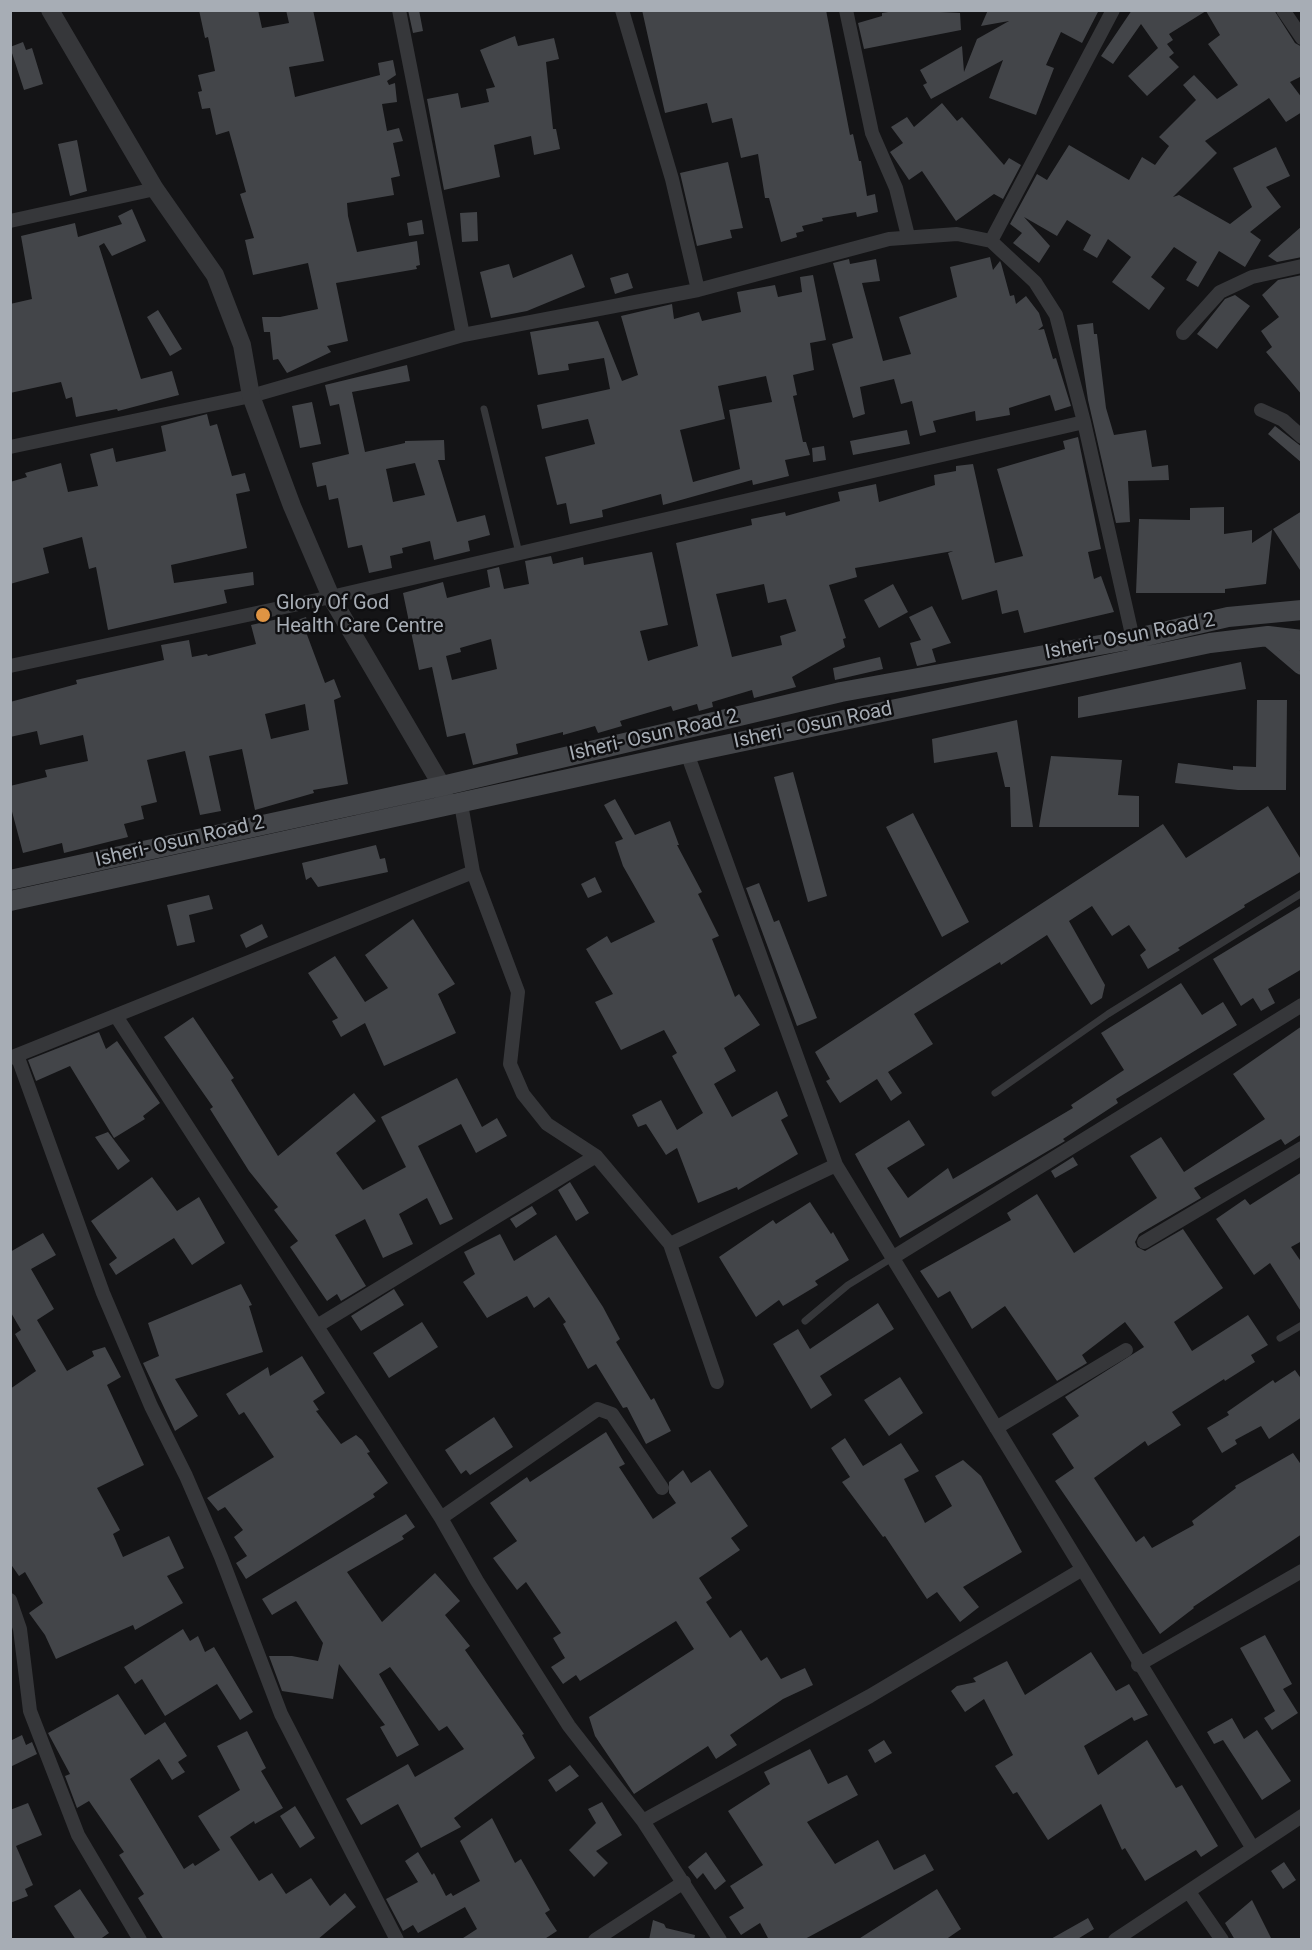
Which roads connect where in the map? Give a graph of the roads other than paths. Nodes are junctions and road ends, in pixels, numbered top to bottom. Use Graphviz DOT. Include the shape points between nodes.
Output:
graph roads {
  1 [pos="50,10"];
  2 [pos="399,10"];
  3 [pos="622,10"];
  4 [pos="846,10"];
  5 [pos="1113,10"];
  6 [pos="1283,10"];
  7 [pos="1302,38"];
  8 [pos="155,189"];
  9 [pos="10,221"];
  10 [pos="908,236"];
  11 [pos="991,241"];
  12 [pos="1302,266"];
  13 [pos="698,290"];
  14 [pos="1183,333"];
  15 [pos="463,335"];
  16 [pos="251,396"];
  17 [pos="484,409"];
  18 [pos="1261,410"];
  19 [pos="1084,422"];
  20 [pos="1302,437"];
  21 [pos="10,447"];
  22 [pos="519,553"];
  23 [pos="331,597"];
  24 [pos="1302,610"];
  25 [pos="1268,636"];
  26 [pos="1133,639"];
  27 [pos="1302,640"];
  28 [pos="1302,665"];
  29 [pos="10,666"];
  30 [pos="687,753"];
  31 [pos="442,786"];
  32 [pos="454,806"];
  33 [pos="473,872"];
  34 [pos="10,880"];
  35 [pos="1302,893"];
  36 [pos="10,901"];
  37 [pos="1302,1005"];
  38 [pos="116,1016"];
  39 [pos="14,1057"];
  40 [pos="995,1093"];
  41 [pos="1302,1148"];
  42 [pos="596,1156"];
  43 [pos="836,1165"];
  44 [pos="1144,1242"];
  45 [pos="670,1244"];
  46 [pos="892,1258"];
  47 [pos="805,1322"];
  48 [pos="1302,1325"];
  49 [pos="317,1326"];
  50 [pos="1280,1338"];
  51 [pos="1126,1350"];
  52 [pos="717,1382"];
  53 [pos="996,1428"];
  54 [pos="662,1488"];
  55 [pos="441,1518"];
  56 [pos="1081,1570"];
  57 [pos="1302,1572"];
  58 [pos="10,1600"];
  59 [pos="1138,1665"];
  60 [pos="1302,1816"];
  61 [pos="643,1821"];
  62 [pos="1252,1847"];
  63 [pos="684,1882"];
  64 [pos="1189,1892"];
  65 [pos="140,1940"];
  66 [pos="398,1940"];
  67 [pos="595,1940"];
  68 [pos="720,1940"];
  69 [pos="1114,1940"];
  70 [pos="1222,1940"];
  1 -- 8 [label="street"];
  2 -- 15 [label="street"];
  3 -- 13 [label="street" via="672,179"];
  4 -- 10 [label="street" via="872,133 896,188"];
  5 -- 11 [label="street"];
  6 -- 7 [label="street"];
  8 -- 9 [label="street"];
  8 -- 16 [label="street" via="215,274 242,345"];
  10 -- 11 [label="street" via="957,234"];
  10 -- 13 [label="street"];
  11 -- 19 [label="street" via="1035,282 1056,315"];
  12 -- 14 [label="street" via="1252,277 1220,292"];
  13 -- 15 [label="street"];
  15 -- 16 [label="street"];
  16 -- 21 [label="street"];
  16 -- 23 [label="street"];
  17 -- 22 [label="lane"];
  18 -- 20 [label="street" via="1283,420"];
  19 -- 22 [label="street"];
  19 -- 26 [label="street"];
  22 -- 23 [label="street"];
  23 -- 29 [label="street"];
  23 -- 31 [label="street"];
  24 -- 26 [label="main road, Isheri- Osun Road 2" via="1228,617"];
  25 -- 27 [label="main road, Isheri - Osun Road"];
  25 -- 28 [label="main road"];
  25 -- 30 [label="main road, Isheri - Osun Road" via="1210,643"];
  26 -- 31 [label="main road, Isheri- Osun Road 2" via="841,692"];
  30 -- 32 [label="main road, Isheri - Osun Road"];
  30 -- 43 [label="street"];
  31 -- 32 [label="street"];
  31 -- 34 [label="main road, Isheri- Osun Road 2"];
  32 -- 33 [label="street"];
  32 -- 36 [label="main road, Isheri - Osun Road"];
  33 -- 38 [label="street"];
  33 -- 42 [label="street" via="518,992 510,1065 523,1094 547,1124"];
  35 -- 40 [label="lane" via="1108,1014"];
  37 -- 46 [label="street"];
  38 -- 39 [label="street"];
  38 -- 49 [label="street"];
  39 -- 66 [label="street" via="103,1293 221,1557 281,1714"];
  41 -- 44 [label="street"];
  42 -- 45 [label="street"];
  42 -- 49 [label="street"];
  43 -- 45 [label="street"];
  43 -- 46 [label="street"];
  45 -- 52 [label="street"];
  46 -- 47 [label="lane" via="848,1285"];
  46 -- 53 [label="street"];
  48 -- 50 [label="lane"];
  49 -- 55 [label="street"];
  51 -- 53 [label="street"];
  53 -- 56 [label="street"];
  54 -- 55 [label="street" via="612,1414 598,1409"];
  55 -- 61 [label="street" via="569,1726"];
  56 -- 59 [label="street"];
  56 -- 61 [label="street" via="870,1696"];
  57 -- 59 [label="street"];
  58 -- 65 [label="street" via="20,1629 30,1710 78,1834"];
  59 -- 62 [label="street"];
  60 -- 62 [label="street"];
  61 -- 63 [label="street"];
  62 -- 64 [label="street"];
  63 -- 67 [label="street"];
  63 -- 68 [label="street"];
  64 -- 69 [label="street"];
  64 -- 70 [label="street"];
}
